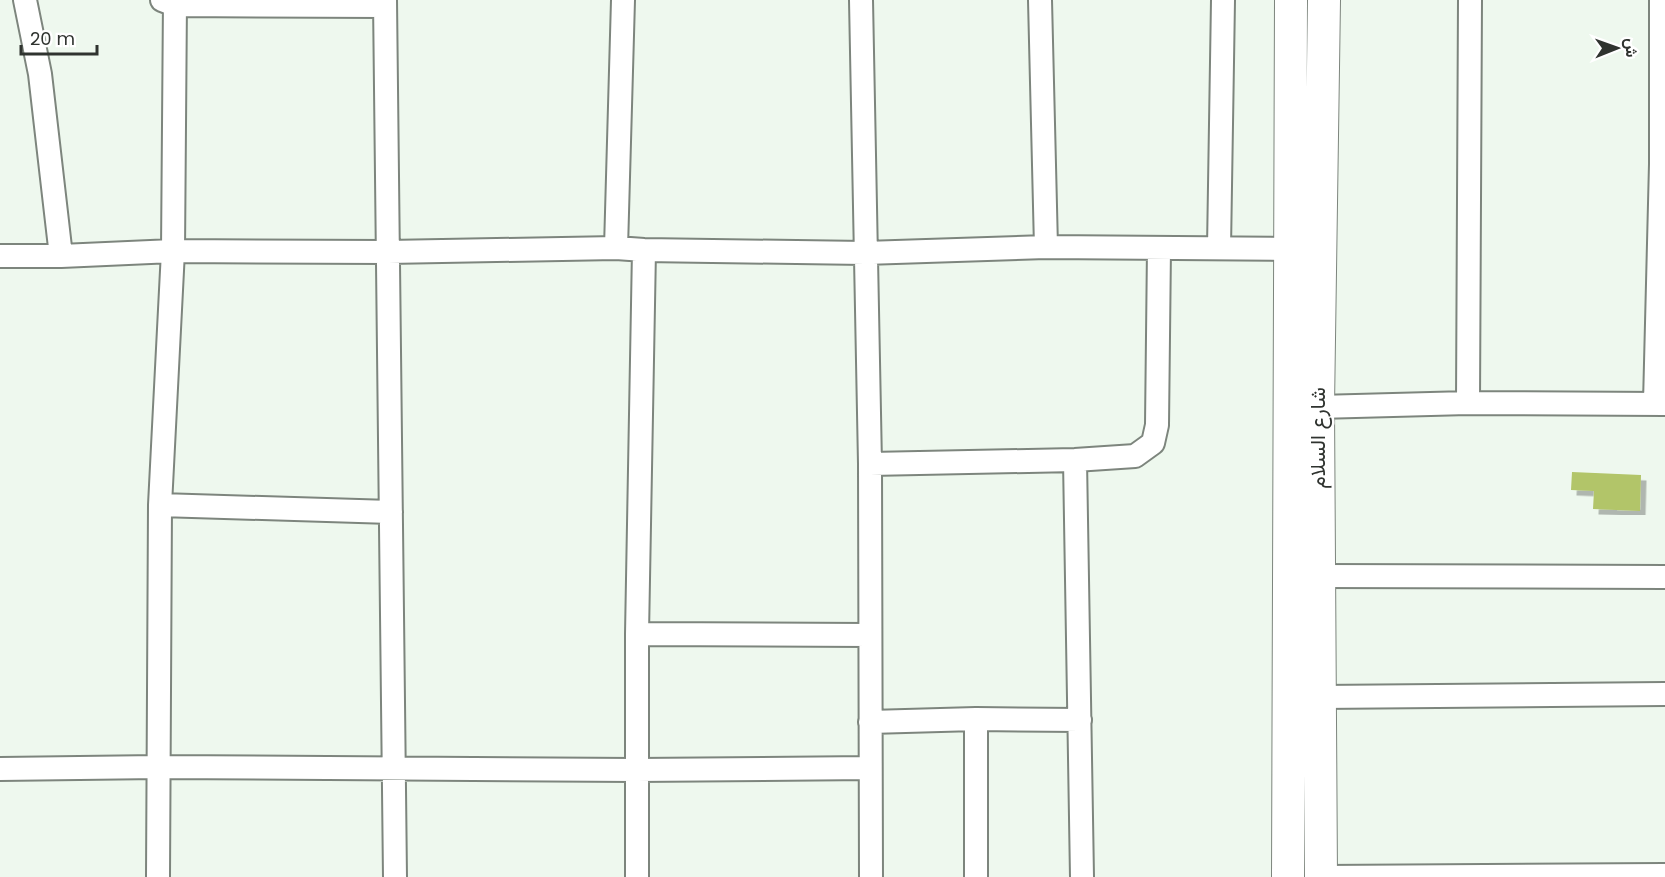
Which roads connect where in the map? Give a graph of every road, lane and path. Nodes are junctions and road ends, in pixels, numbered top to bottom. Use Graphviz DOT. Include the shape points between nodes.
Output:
graph roads {
  1 [pos="25,0"];
  2 [pos="623,0"];
  3 [pos="861,0"];
  4 [pos="1040,0"];
  5 [pos="1223,0"];
  6 [pos="1291,0"];
  7 [pos="1323,0"];
  8 [pos="1470,0"];
  9 [pos="1661,0"];
  10 [pos="170,2"];
  11 [pos="385,3"];
  12 [pos="1663,164"];
  13 [pos="1046,247"];
  14 [pos="616,248"];
  15 [pos="1159,248"];
  16 [pos="1219,248"];
  17 [pos="1290,249"];
  18 [pos="644,250"];
  19 [pos="173,251"];
  20 [pos="388,252"];
  21 [pos="865,253"];
  22 [pos="0,256"];
  23 [pos="61,256"];
  24 [pos="1468,403"];
  25 [pos="1660,404"];
  26 [pos="1318,407"];
  27 [pos="1075,460"];
  28 [pos="870,464"];
  29 [pos="160,505"];
  30 [pos="391,512"];
  31 [pos="1320,576"];
  32 [pos="1665,577"];
  33 [pos="637,634"];
  34 [pos="870,635"];
  35 [pos="1665,694"];
  36 [pos="1320,697"];
  37 [pos="976,719"];
  38 [pos="1080,720"];
  39 [pos="870,722"];
  40 [pos="158,766"];
  41 [pos="393,767"];
  42 [pos="870,768"];
  43 [pos="0,769"];
  44 [pos="636,770"];
  45 [pos="1665,875"];
  46 [pos="158,877"];
  47 [pos="395,877"];
  48 [pos="638,877"];
  49 [pos="871,877"];
  50 [pos="976,877"];
  51 [pos="1082,877"];
  52 [pos="1288,877"];
  53 [pos="1321,877"];
  1 -- 23 [label="street" via="40,74"];
  2 -- 14 [label="street"];
  3 -- 21 [label="street"];
  4 -- 13 [label="street"];
  5 -- 16 [label="street"];
  6 -- 17 [label="main road, شارع السلام"];
  7 -- 26 [label="main road, شارع السلام"];
  8 -- 24 [label="street"];
  9 -- 12 [label="street"];
  10 -- 11 [label="street"];
  10 -- 19 [label="street"];
  11 -- 20 [label="street"];
  12 -- 25 [label="street"];
  13 -- 15 [label="street"];
  13 -- 21 [label="street"];
  14 -- 18 [label="street"];
  14 -- 20 [label="street"];
  15 -- 16 [label="street"];
  15 -- 27 [label="street" via="1157,425 1153,443 1136,456"];
  16 -- 17 [label="street"];
  17 -- 52 [label="main road, شارع السلام"];
  18 -- 21 [label="street"];
  18 -- 33 [label="street"];
  19 -- 20 [label="street"];
  19 -- 23 [label="street"];
  19 -- 29 [label="street"];
  20 -- 30 [label="street"];
  21 -- 28 [label="street"];
  22 -- 23 [label="street"];
  24 -- 25 [label="street"];
  24 -- 26 [label="street"];
  26 -- 31 [label="main road, شارع السلام"];
  27 -- 28 [label="street"];
  27 -- 38 [label="street"];
  28 -- 34 [label="street"];
  29 -- 30 [label="street"];
  29 -- 40 [label="street"];
  30 -- 41 [label="street"];
  31 -- 32 [label="street"];
  31 -- 36 [label="main road, شارع السلام"];
  33 -- 34 [label="street"];
  33 -- 44 [label="street"];
  34 -- 39 [label="street"];
  35 -- 36 [label="street"];
  36 -- 53 [label="main road, شارع السلام"];
  37 -- 38 [label="street"];
  37 -- 39 [label="street"];
  37 -- 50 [label="street"];
  38 -- 51 [label="street"];
  39 -- 42 [label="street"];
  40 -- 41 [label="street"];
  40 -- 43 [label="street"];
  40 -- 46 [label="street"];
  41 -- 44 [label="street"];
  41 -- 47 [label="street"];
  42 -- 44 [label="street"];
  42 -- 49 [label="street"];
  44 -- 48 [label="street"];
  45 -- 53 [label="street"];
}
